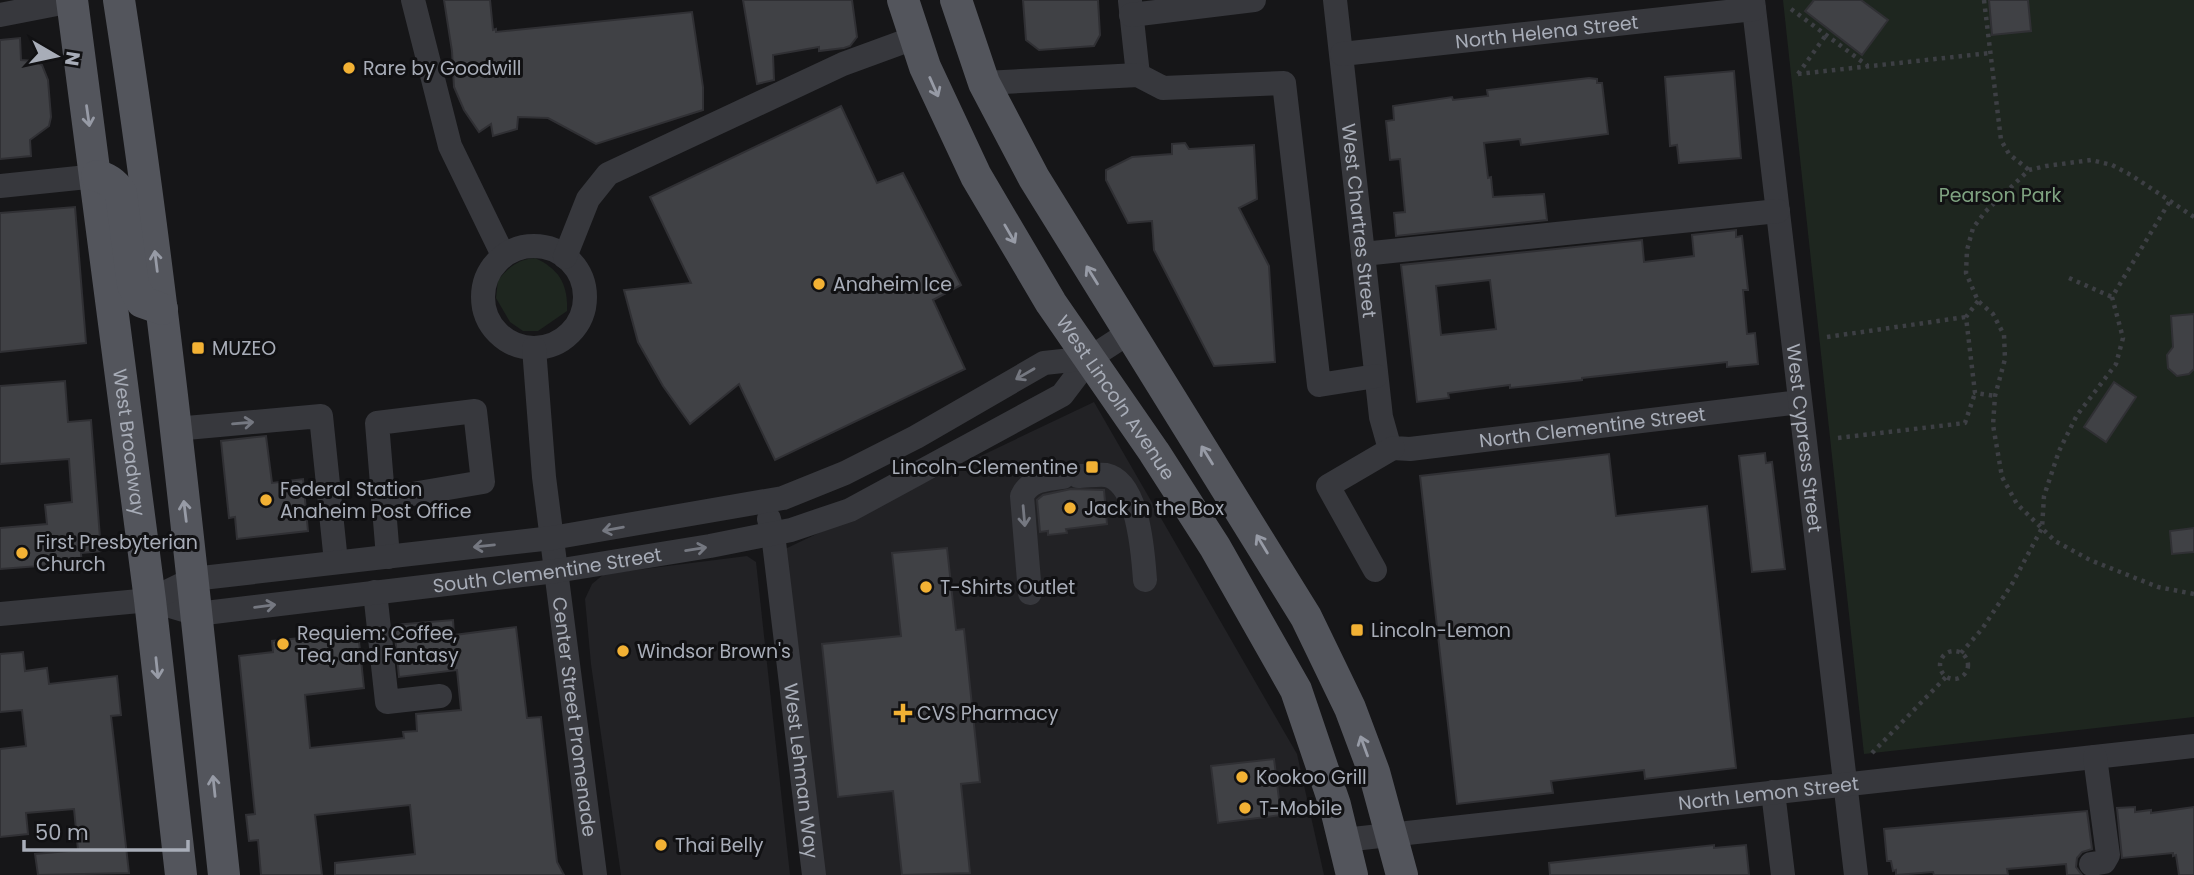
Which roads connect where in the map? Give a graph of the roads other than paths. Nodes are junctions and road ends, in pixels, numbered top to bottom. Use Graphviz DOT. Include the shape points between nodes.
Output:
graph roads {
  1 [pos="120,0"];
  2 [pos="413,0"];
  3 [pos="903,0"];
  4 [pos="956,0"];
  5 [pos="1254,0"];
  6 [pos="1335,0"];
  7 [pos="72,1"];
  8 [pos="1754,4"];
  9 [pos="1130,7"];
  10 [pos="0,15"];
  11 [pos="914,38"];
  12 [pos="1342,54"];
  13 [pos="1138,75"];
  14 [pos="984,83"];
  15 [pos="97,176"];
  16 [pos="0,186"];
  17 [pos="1778,211"];
  18 [pos="1363,254"];
  19 [pos="503,255"];
  20 [pos="565,257"];
  21 [pos="162,309"];
  22 [pos="1130,332"];
  23 [pos="534,348"];
  24 [pos="1090,358"];
  25 [pos="1376,376"];
  26 [pos="1800,402"];
  27 [pos="175,429"];
  28 [pos="1390,445"];
  29 [pos="383,499"];
  30 [pos="764,501"];
  31 [pos="773,534"];
  32 [pos="552,538"];
  33 [pos="388,557"];
  34 [pos="336,562"];
  35 [pos="1375,570"];
  36 [pos="556,571"];
  37 [pos="193,579"];
  38 [pos="1145,580"];
  39 [pos="376,592"];
  40 [pos="1030,593"];
  41 [pos="150,600"];
  42 [pos="0,614"];
  43 [pos="197,614"];
  44 [pos="440,696"];
  45 [pos="2194,746"];
  46 [pos="2095,757"];
  47 [pos="1845,785"];
  48 [pos="1773,792"];
  49 [pos="172,795"];
  50 [pos="1393,834"];
  51 [pos="1343,840"];
  52 [pos="2091,864"];
  53 [pos="181,875"];
  54 [pos="197,875"];
  55 [pos="223,875"];
  56 [pos="595,875"];
  57 [pos="814,875"];
  58 [pos="1352,875"];
  59 [pos="1402,875"];
  60 [pos="1783,875"];
  61 [pos="1856,875"];
  21 -- 1 [label="main road, one-way"];
  2 -- 19 [label="street" via="450,146"];
  3 -- 11 [label="main road, West Lincoln Avenue"];
  4 -- 14 [label="main road"];
  5 -- 9 [label="street"];
  6 -- 12 [label="street, West Chartres Street"];
  7 -- 10 [label="street"];
  7 -- 15 [label="main road, West Broadway, one-way"];
  8 -- 12 [label="street, North Helena Street"];
  8 -- 17 [label="street, West Cypress Street"];
  9 -- 13 [label="street"];
  11 -- 20 [label="street" via="843,64 608,174 588,199"];
  11 -- 24 [label="main road, West Lincoln Avenue, one-way" via="947,120 976,176 1051,303"];
  12 -- 18 [label="street, West Chartres Street"];
  13 -- 14 [label="street"];
  13 -- 25 [label="street" via="1163,88 1284,83 1319,385"];
  22 -- 14 [label="main road, one-way" via="1034,178"];
  15 -- 16 [label="street"];
  15 -- 21 [label="main road" via="105,177 121,193 133,285 142,302"];
  15 -- 41 [label="main road, West Broadway"];
  17 -- 18 [label="street"];
  17 -- 26 [label="street, West Cypress Street"];
  18 -- 25 [label="street, West Chartres Street"];
  19 -- 20 [label="street" via="525,246 541,246"];
  19 -- 23 [label="street" via="483,286 488,320 512,344"];
  20 -- 23 [label="street" via="582,280 582,313 567,336"];
  21 -- 27 [label="main road"];
  22 -- 24 [label="street"];
  50 -- 22 [label="main road, one-way" via="1350,708 1306,617"];
  23 -- 32 [label="street, Center Street Promenade"];
  24 -- 30 [label="street, South Clementine Street, one-way" via="1044,363 845,474"];
  24 -- 31 [label="street, South Clementine Street" via="1062,395 850,510"];
  24 -- 51 [label="main road, West Lincoln Avenue" via="1215,547 1296,690"];
  25 -- 28 [label="street, West Chartres Street"];
  26 -- 28 [label="street, North Clementine Street" via="1410,449"];
  26 -- 47 [label="street, West Cypress Street"];
  27 -- 34 [label="street, one-way" via="321,416"];
  37 -- 27 [label="main road, one-way"];
  28 -- 35 [label="street" via="1328,486"];
  29 -- 29 [label="street" via="377,423 475,411 483,482"];
  29 -- 33 [label="street"];
  30 -- 31 [label="street, West Lehman Way"];
  30 -- 32 [label="street, South Clementine Street, one-way"];
  36 -- 31 [label="street, South Clementine Street, one-way"];
  31 -- 57 [label="street, West Lehman Way"];
  32 -- 33 [label="street, South Clementine Street, one-way"];
  32 -- 36 [label="street, Center Street Promenade"];
  33 -- 34 [label="street, South Clementine Street"];
  34 -- 37 [label="street, South Clementine Street"];
  36 -- 39 [label="street, South Clementine Street"];
  36 -- 56 [label="street, Center Street Promenade"];
  37 -- 41 [label="street, South Clementine Street"];
  37 -- 43 [label="main road"];
  38 -- 40 [label="street, one-way" via="1138,522 1120,484 1108,475 1070,477 1034,482 1022,496"];
  43 -- 39 [label="street, South Clementine Street, one-way"];
  39 -- 44 [label="street" via="387,702"];
  41 -- 42 [label="street, South Clementine Street"];
  41 -- 43 [label="street, South Clementine Street"];
  41 -- 49 [label="main road, West Broadway, one-way"];
  55 -- 43 [label="main road, one-way"];
  45 -- 46 [label="street, North Lemon Street"];
  46 -- 47 [label="street, North Lemon Street"];
  46 -- 52 [label="street" via="2108,855 2104,862"];
  47 -- 48 [label="street, North Lemon Street"];
  47 -- 61 [label="street, West Cypress Street"];
  48 -- 50 [label="street, North Lemon Street"];
  48 -- 60 [label="street"];
  49 -- 53 [label="main road, West Broadway"];
  49 -- 54 [label="main road" via="188,808"];
  50 -- 51 [label="street, North Lemon Street"];
  50 -- 59 [label="main road"];
  51 -- 58 [label="main road, West Lincoln Avenue"];
}
